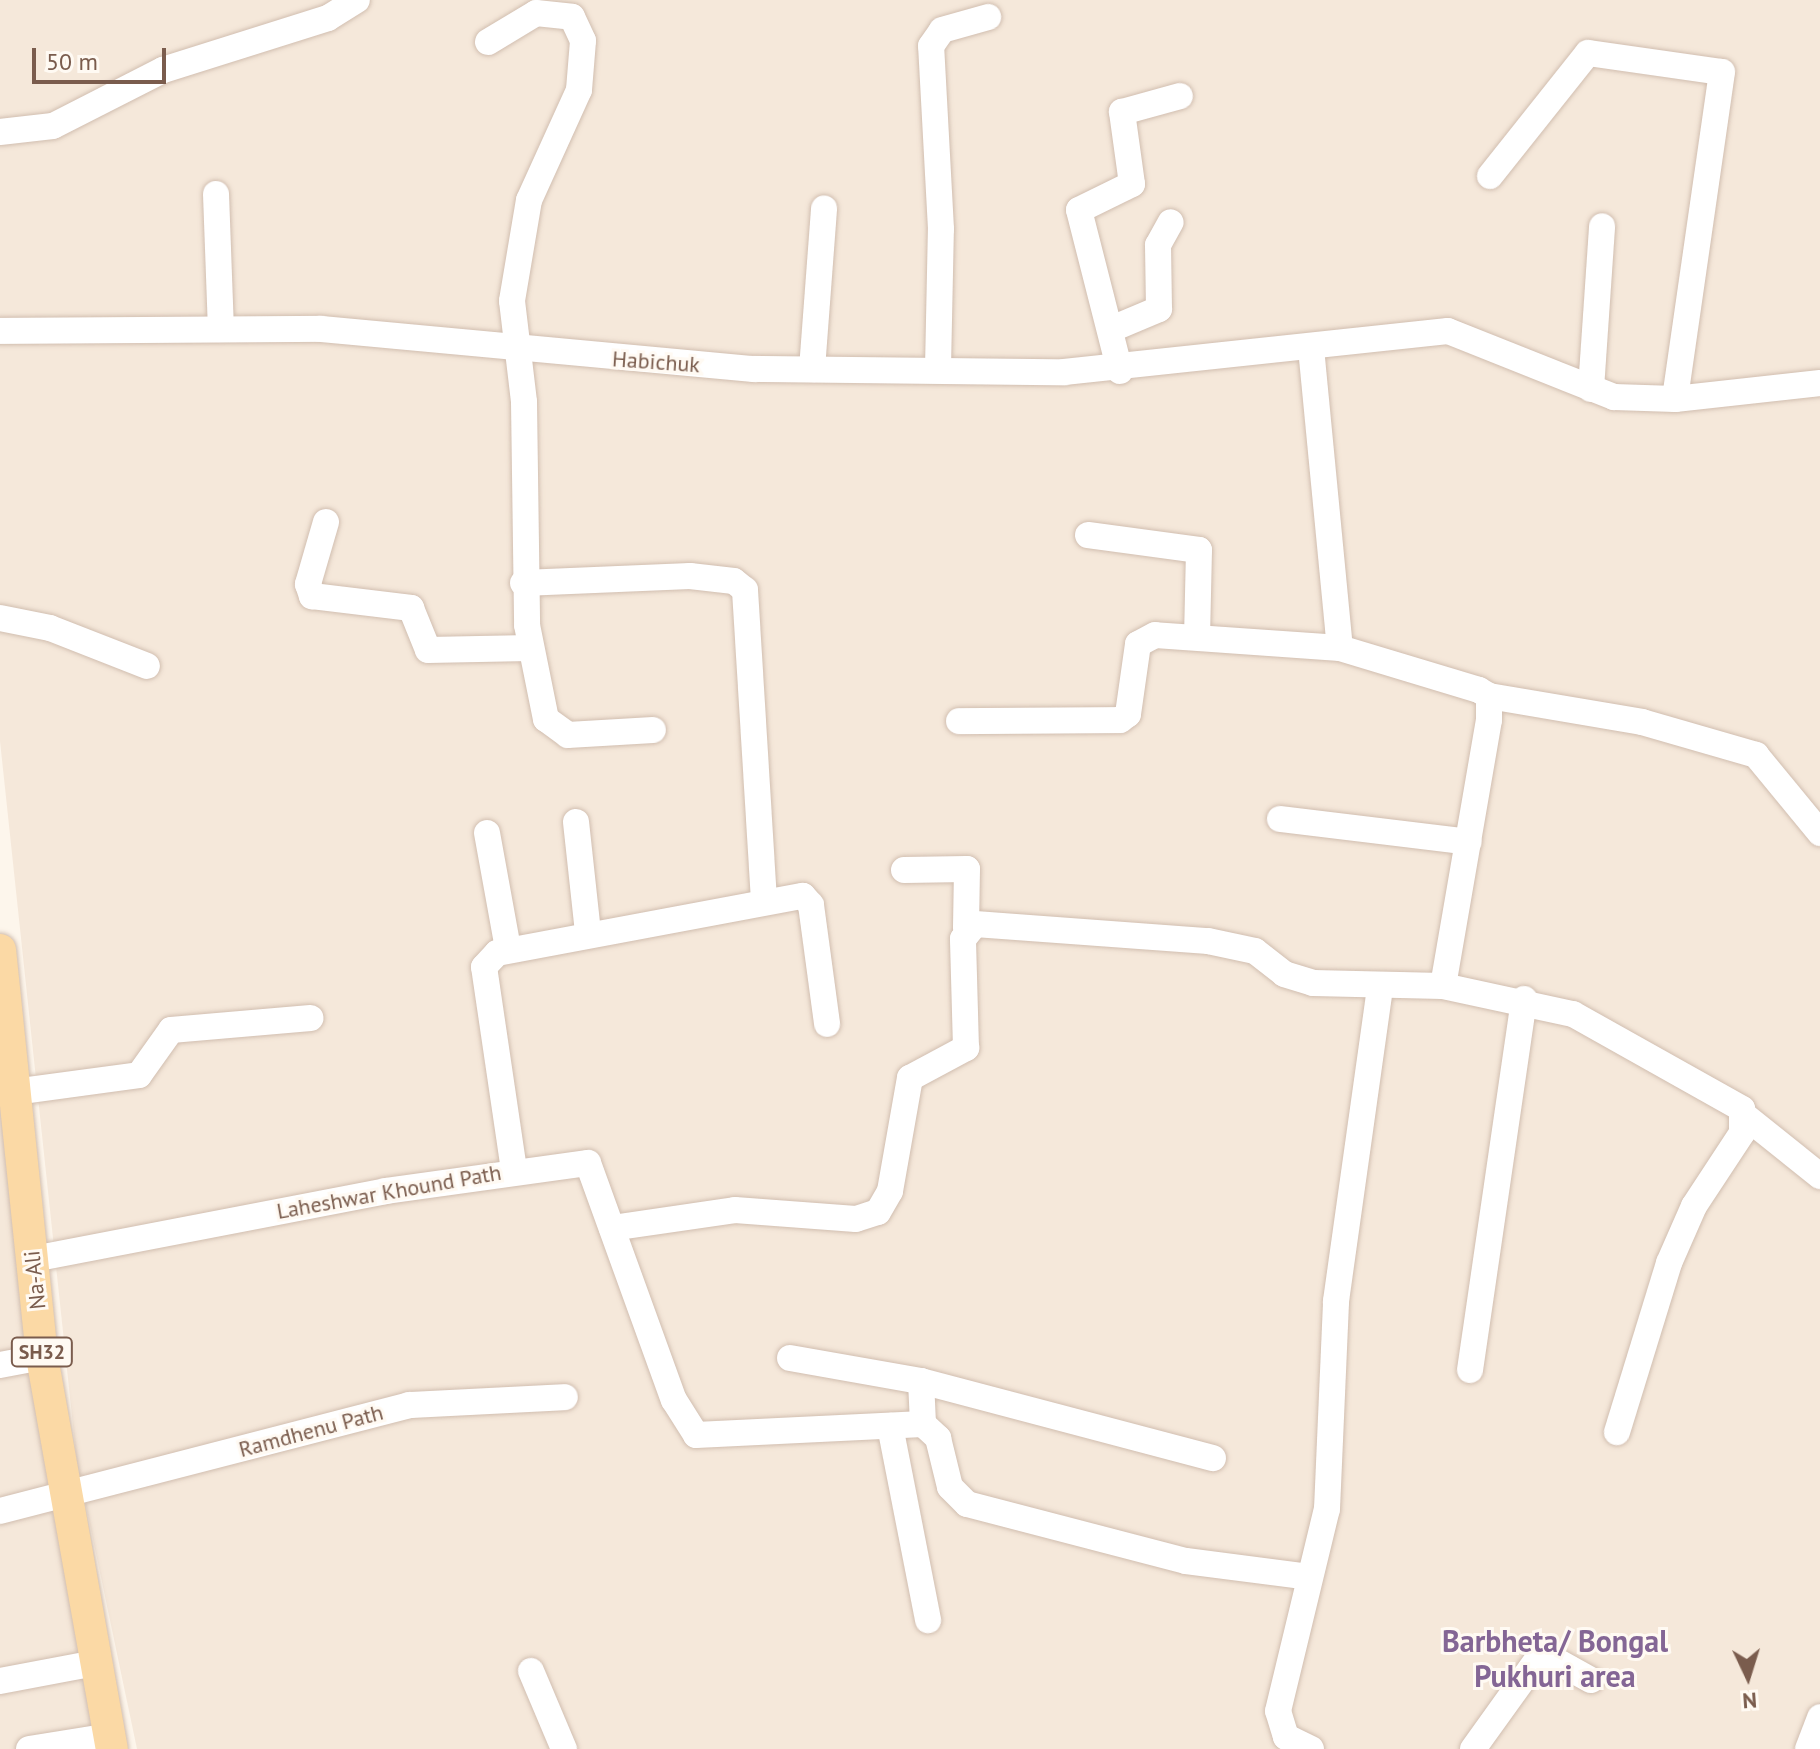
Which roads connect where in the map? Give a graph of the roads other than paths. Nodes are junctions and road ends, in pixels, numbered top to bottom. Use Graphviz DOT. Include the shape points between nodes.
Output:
graph roads {
  1 [pos="357,0"];
  2 [pos="576,12"];
  3 [pos="988,17"];
  4 [pos="488,42"];
  5 [pos="1180,96"];
  6 [pos="0,132"];
  7 [pos="1490,176"];
  8 [pos="216,194"];
  9 [pos="824,208"];
  10 [pos="1171,222"];
  11 [pos="1602,226"];
  12 [pos="1114,328"];
  13 [pos="221,329"];
  14 [pos="0,333"];
  15 [pos="1311,348"];
  16 [pos="518,350"];
  17 [pos="938,368"];
  18 [pos="812,369"];
  19 [pos="1120,371"];
  20 [pos="1820,383"];
  21 [pos="1591,389"];
  22 [pos="1675,399"];
  23 [pos="326,522"];
  24 [pos="1088,535"];
  25 [pos="523,583"];
  26 [pos="0,618"];
  27 [pos="1197,635"];
  28 [pos="530,648"];
  29 [pos="1340,648"];
  30 [pos="147,666"];
  31 [pos="1489,696"];
  32 [pos="959,721"];
  33 [pos="653,730"];
  34 [pos="1280,819"];
  35 [pos="576,822"];
  36 [pos="487,833"];
  37 [pos="1820,833"];
  38 [pos="1469,842"];
  39 [pos="904,870"];
  40 [pos="764,901"];
  41 [pos="966,928"];
  42 [pos="588,933"];
  43 [pos="508,949"];
  44 [pos="0,950"];
  45 [pos="1443,986"];
  46 [pos="1380,989"];
  47 [pos="1524,999"];
  48 [pos="310,1018"];
  49 [pos="827,1024"];
  50 [pos="14,1092"];
  51 [pos="1745,1116"];
  52 [pos="514,1170"];
  53 [pos="1820,1176"];
  54 [pos="612,1228"];
  55 [pos="33,1259"];
  56 [pos="42,1357"];
  57 [pos="790,1358"];
  58 [pos="0,1365"];
  59 [pos="1470,1370"];
  60 [pos="921,1381"];
  61 [pos="565,1397"];
  62 [pos="923,1424"];
  63 [pos="890,1426"];
  64 [pos="1617,1432"];
  65 [pos="1213,1458"];
  66 [pos="62,1496"];
  67 [pos="0,1511"];
  68 [pos="1309,1577"];
  69 [pos="928,1620"];
  70 [pos="95,1663"];
  71 [pos="531,1671"];
  72 [pos="1591,1680"];
  73 [pos="0,1681"];
  74 [pos="1820,1717"];
  75 [pos="111,1743"];
  76 [pos="29,1749"];
  77 [pos="564,1749"];
  78 [pos="1311,1749"];
  79 [pos="1473,1749"];
  80 [pos="1808,1749"];
  1 -- 6 [label="street" via="328,18 163,70 53,126"];
  2 -- 4 [label="street" via="572,17 536,13"];
  2 -- 16 [label="street" via="579,90 537,179 520,238 512,301"];
  3 -- 17 [label="street" via="942,30 931,46 941,229"];
  5 -- 12 [label="street" via="1122,112 1132,184 1079,210"];
  7 -- 22 [label="street" via="1588,53 1722,72"];
  8 -- 13 [label="street"];
  9 -- 18 [label="street"];
  10 -- 12 [label="street" via="1158,245 1159,309"];
  11 -- 21 [label="street"];
  12 -- 19 [label="street"];
  13 -- 14 [label="street, Habichuk"];
  13 -- 16 [label="street, Habichuk" via="366,332"];
  15 -- 19 [label="street, Habichuk"];
  15 -- 21 [label="street, Habichuk" via="1448,331"];
  15 -- 29 [label="street"];
  16 -- 18 [label="street, Habichuk"];
  16 -- 25 [label="street"];
  17 -- 18 [label="street, Habichuk"];
  17 -- 19 [label="street, Habichuk"];
  20 -- 22 [label="street, Habichuk"];
  21 -- 22 [label="street, Habichuk"];
  23 -- 28 [label="street" via="308,584 312,596 411,608 428,650"];
  24 -- 27 [label="street" via="1199,550"];
  25 -- 28 [label="street"];
  25 -- 40 [label="street" via="690,576 734,581 745,590"];
  26 -- 30 [label="street" via="50,628"];
  27 -- 29 [label="street"];
  27 -- 32 [label="street" via="1144,637 1128,714 1120,720"];
  28 -- 33 [label="street" via="546,719 557,732"];
  29 -- 31 [label="street"];
  31 -- 37 [label="street" via="1642,722 1756,755"];
  31 -- 38 [label="street"];
  34 -- 38 [label="street"];
  35 -- 42 [label="street"];
  36 -- 43 [label="street"];
  38 -- 45 [label="street"];
  39 -- 41 [label="street" via="967,869"];
  40 -- 42 [label="street"];
  40 -- 49 [label="street" via="808,900"];
  41 -- 46 [label="street" via="1208,941 1255,951 1299,980"];
  41 -- 54 [label="street" via="968,1042 959,1054 927,1064 910,1078 890,1191 878,1212 856,1219 735,1210"];
  42 -- 43 [label="street"];
  43 -- 52 [label="street, Laheshwar Khound Path" via="484,967"];
  44 -- 50 [label="main road, Na-Ali / SH32"];
  45 -- 46 [label="street"];
  45 -- 47 [label="street"];
  46 -- 68 [label="street" via="1336,1301 1327,1509"];
  47 -- 51 [label="street" via="1617,1034 1736,1102"];
  47 -- 59 [label="street"];
  48 -- 50 [label="street" via="171,1030 139,1075"];
  50 -- 55 [label="main road, Na-Ali / SH32"];
  51 -- 53 [label="street"];
  51 -- 64 [label="street" via="1669,1263"];
  52 -- 54 [label="street" via="588,1163"];
  52 -- 55 [label="street, Laheshwar Khound Path"];
  54 -- 63 [label="street" via="688,1429 711,1436"];
  55 -- 56 [label="main road, Na-Ali / SH32"];
  56 -- 58 [label="street"];
  56 -- 66 [label="main road, Na-Ali / SH32"];
  57 -- 60 [label="street"];
  60 -- 62 [label="street"];
  60 -- 65 [label="street"];
  61 -- 66 [label="street, Ramdhenu Path" via="409,1405"];
  62 -- 63 [label="street"];
  62 -- 68 [label="street" via="938,1438 950,1487 967,1504 1186,1561"];
  63 -- 69 [label="street"];
  66 -- 67 [label="street, Ramdhenu Path"];
  66 -- 70 [label="main road, Na-Ali / SH32"];
  68 -- 78 [label="street" via="1278,1721 1286,1737"];
  70 -- 73 [label="street"];
  70 -- 75 [label="main road, Na-Ali / SH32"];
  71 -- 77 [label="street"];
  72 -- 79 [label="street" via="1542,1653"];
  74 -- 80 [label="street"];
  75 -- 76 [label="street"];
}
